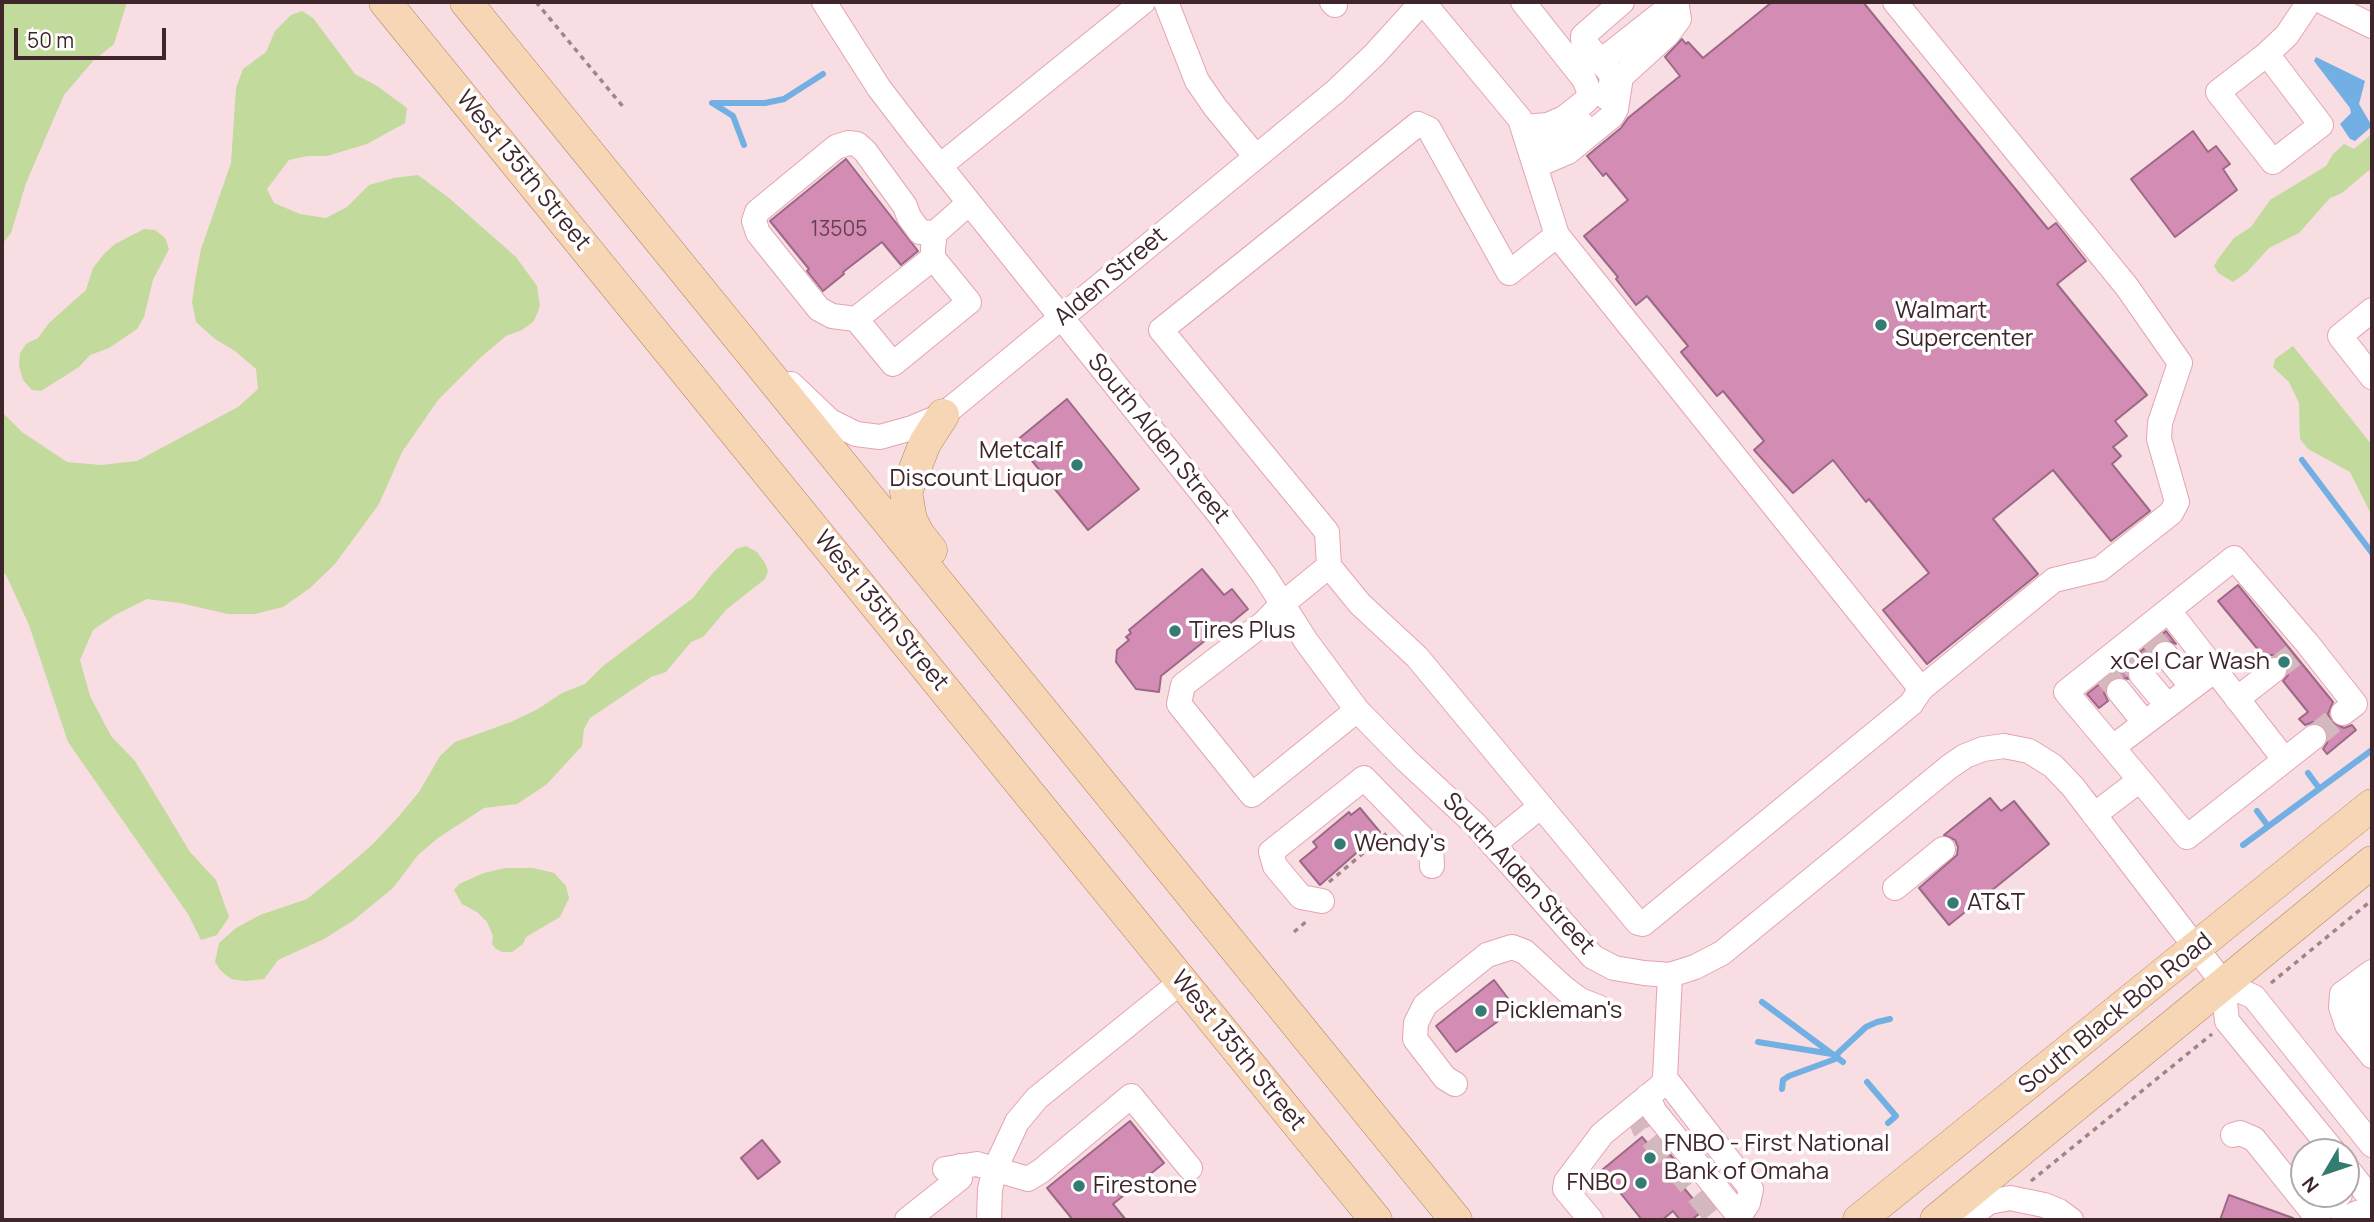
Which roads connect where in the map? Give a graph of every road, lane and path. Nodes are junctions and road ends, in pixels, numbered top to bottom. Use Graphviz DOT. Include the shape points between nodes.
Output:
graph roads {
  1 [pos="385,2"];
  2 [pos="466,2"];
  3 [pos="536,2"];
  4 [pos="824,2"];
  5 [pos="1143,2"];
  6 [pos="1166,2"];
  7 [pos="1423,2"];
  8 [pos="1523,2"];
  9 [pos="1622,2"];
  10 [pos="1638,2"];
  11 [pos="1895,2"];
  12 [pos="2309,2"];
  13 [pos="2323,2"];
  14 [pos="1669,3"];
  15 [pos="2372,26"];
  16 [pos="2267,54"];
  17 [pos="1601,61"];
  18 [pos="625,109"];
  19 [pos="1529,147"];
  20 [pos="1256,157"];
  21 [pos="940,166"];
  22 [pos="969,203"];
  23 [pos="935,233"];
  24 [pos="1557,235"];
  25 [pos="933,258"];
  26 [pos="2372,310"];
  27 [pos="1061,318"];
  28 [pos="856,320"];
  29 [pos="768,374"];
  30 [pos="2372,377"];
  31 [pos="943,415"];
  32 [pos="1329,566"];
  33 [pos="1281,605"];
  34 [pos="2169,611"];
  35 [pos="2154,641"];
  36 [pos="2130,661"];
  37 [pos="2215,670"];
  38 [pos="2274,670"];
  39 [pos="2108,678"];
  40 [pos="2192,687"];
  41 [pos="1922,689"];
  42 [pos="2237,699"];
  43 [pos="2168,705"];
  44 [pos="2349,708"];
  45 [pos="1357,710"];
  46 [pos="2144,722"];
  47 [pos="2314,737"];
  48 [pos="2113,747"];
  49 [pos="2284,760"];
  50 [pos="2140,780"];
  51 [pos="2372,805"];
  52 [pos="1541,806"];
  53 [pos="2094,816"];
  54 [pos="1131,821"];
  55 [pos="1391,829"];
  56 [pos="1493,845"];
  57 [pos="1943,849"];
  58 [pos="2372,862"];
  59 [pos="1438,872"];
  60 [pos="1895,888"];
  61 [pos="1324,897"];
  62 [pos="2372,900"];
  63 [pos="2196,949"];
  64 [pos="2372,972"];
  65 [pos="1670,975"];
  66 [pos="1182,981"];
  67 [pos="2372,981"];
  68 [pos="2223,983"];
  69 [pos="2267,985"];
  70 [pos="1598,1007"];
  71 [pos="2372,1026"];
  72 [pos="2209,1037"];
  73 [pos="2372,1056"];
  74 [pos="1455,1084"];
  75 [pos="1653,1091"];
  76 [pos="2233,1135"];
  77 [pos="2323,1138"];
  78 [pos="2372,1145"];
  79 [pos="1189,1168"];
  80 [pos="995,1169"];
  81 [pos="2028,1184"];
  82 [pos="2372,1210"];
  83 [pos="1738,1216"];
  84 [pos="2314,1216"];
  85 [pos="907,1220"];
  86 [pos="989,1220"];
  87 [pos="1376,1220"];
  88 [pos="1456,1220"];
  89 [pos="1591,1220"];
  90 [pos="1859,1220"];
  91 [pos="1936,1220"];
  92 [pos="1965,1220"];
  93 [pos="2071,1220"];
  94 [pos="2343,1220"];
  1 -- 66 [label="main road, West 135th Street"];
  2 -- 29 [label="main road"];
  3 -- 18 [label="path"];
  4 -- 21 [label="street, South Alden Street" via="879,88"];
  5 -- 21 [label="street"];
  6 -- 20 [label="street" via="1197,81"];
  7 -- 19 [label="street" via="1503,98"];
  7 -- 20 [label="street, Alden Street" via="1336,91"];
  8 -- 19 [label="street" via="1589,91 1587,100 1548,125"];
  9 -- 17 [label="street" via="1584,32 1583,40"];
  10 -- 17 [label="street" via="1591,41"];
  11 -- 41 [label="street" via="2127,287 2180,363 2159,439 2177,502 2171,513 2100,569 2054,580"];
  12 -- 16 [label="street" via="2287,35"];
  13 -- 15 [label="street"];
  14 -- 17 [label="street" via="1672,17 1613,66"];
  14 -- 19 [label="street" via="1679,19 1621,77 1612,116 1568,152"];
  17 -- 19 [label="street" via="1610,93 1602,107 1566,136"];
  19 -- 24 [label="street"];
  20 -- 27 [label="street, Alden Street"];
  21 -- 22 [label="street, South Alden Street"];
  22 -- 23 [label="street"];
  22 -- 27 [label="street, South Alden Street"];
  23 -- 25 [label="street"];
  23 -- 28 [label="street" via="920,232 857,144 836,147 757,212 758,233 820,309"];
  24 -- 32 [label="street" via="1509,273 1429,129 1418,124 1161,330 1327,532"];
  24 -- 41 [label="street"];
  25 -- 28 [label="street"];
  25 -- 28 [label="street" via="969,302 893,364"];
  26 -- 30 [label="street" via="2340,336"];
  27 -- 31 [label="street, Alden Street"];
  27 -- 33 [label="street, South Alden Street" via="1219,514"];
  29 -- 31 [label="street, Alden Street" via="792,384 830,421 856,435 880,437"];
  29 -- 54 [label="main road"];
  31 -- 54 [label="main road" via="910,477 906,492 911,520 1136,804"];
  32 -- 33 [label="street"];
  32 -- 52 [label="street" via="1360,604 1417,657"];
  33 -- 45 [label="street, South Alden Street"];
  33 -- 45 [label="street" via="1183,685 1179,704 1252,795"];
  34 -- 35 [label="street"];
  34 -- 37 [label="street"];
  34 -- 44 [label="street" via="2234,558"];
  35 -- 36 [label="street"];
  35 -- 40 [label="street"];
  36 -- 39 [label="street"];
  36 -- 43 [label="street"];
  37 -- 40 [label="street"];
  37 -- 42 [label="street"];
  38 -- 42 [label="street"];
  39 -- 46 [label="street"];
  39 -- 48 [label="street" via="2066,692"];
  40 -- 43 [label="street"];
  41 -- 52 [label="street" via="1911,704 1643,924 1637,923"];
  42 -- 49 [label="street"];
  43 -- 46 [label="street"];
  45 -- 56 [label="street, South Alden Street"];
  46 -- 48 [label="street"];
  47 -- 49 [label="street"];
  48 -- 50 [label="street"];
  49 -- 50 [label="street" via="2187,837"];
  50 -- 53 [label="street"];
  51 -- 63 [label="main road, South Black Bob Road"];
  52 -- 56 [label="street"];
  53 -- 63 [label="street, South Alden Street"];
  53 -- 65 [label="street, South Alden Street" via="2053,766 2029,751 2004,746 1983,749 1949,767 1722,953"];
  54 -- 88 [label="main road"];
  55 -- 61 [label="path"];
  56 -- 65 [label="street, South Alden Street" via="1593,957 1614,968"];
  57 -- 60 [label="street"];
  58 -- 68 [label="main road, South Black Bob Road"];
  59 -- 61 [label="street" via="1371,800 1357,796 1285,857 1287,870 1310,896"];
  62 -- 69 [label="path"];
  63 -- 68 [label="street, South Alden Street"];
  63 -- 90 [label="main road, South Black Bob Road"];
  64 -- 73 [label="street" via="2342,994 2341,1007 2347,1024"];
  65 -- 75 [label="street"];
  66 -- 80 [label="street" via="1037,1098 1017,1122"];
  66 -- 87 [label="main road, West 135th Street"];
  67 -- 71 [label="street" via="2362,999"];
  68 -- 77 [label="street" via="2227,1021"];
  68 -- 78 [label="street" via="2254,997"];
  68 -- 91 [label="main road, South Black Bob Road"];
  70 -- 74 [label="street" via="1564,989 1525,952 1512,947 1487,955 1425,1005 1416,1023 1415,1039"];
  72 -- 81 [label="path"];
  75 -- 83 [label="street" via="1652,1123"];
  75 -- 83 [label="street" via="1752,1189"];
  75 -- 89 [label="street" via="1592,1145 1566,1182 1565,1189"];
  76 -- 84 [label="street" via="2254,1139"];
  79 -- 80 [label="street" via="1131,1096 1028,1179"];
  80 -- 85 [label="street" via="977,1164 953,1168 960,1178"];
  80 -- 86 [label="street"];
  82 -- 94 [label="street"];
  92 -- 93 [label="street" via="1989,1202 2010,1198 2044,1205"];
}
